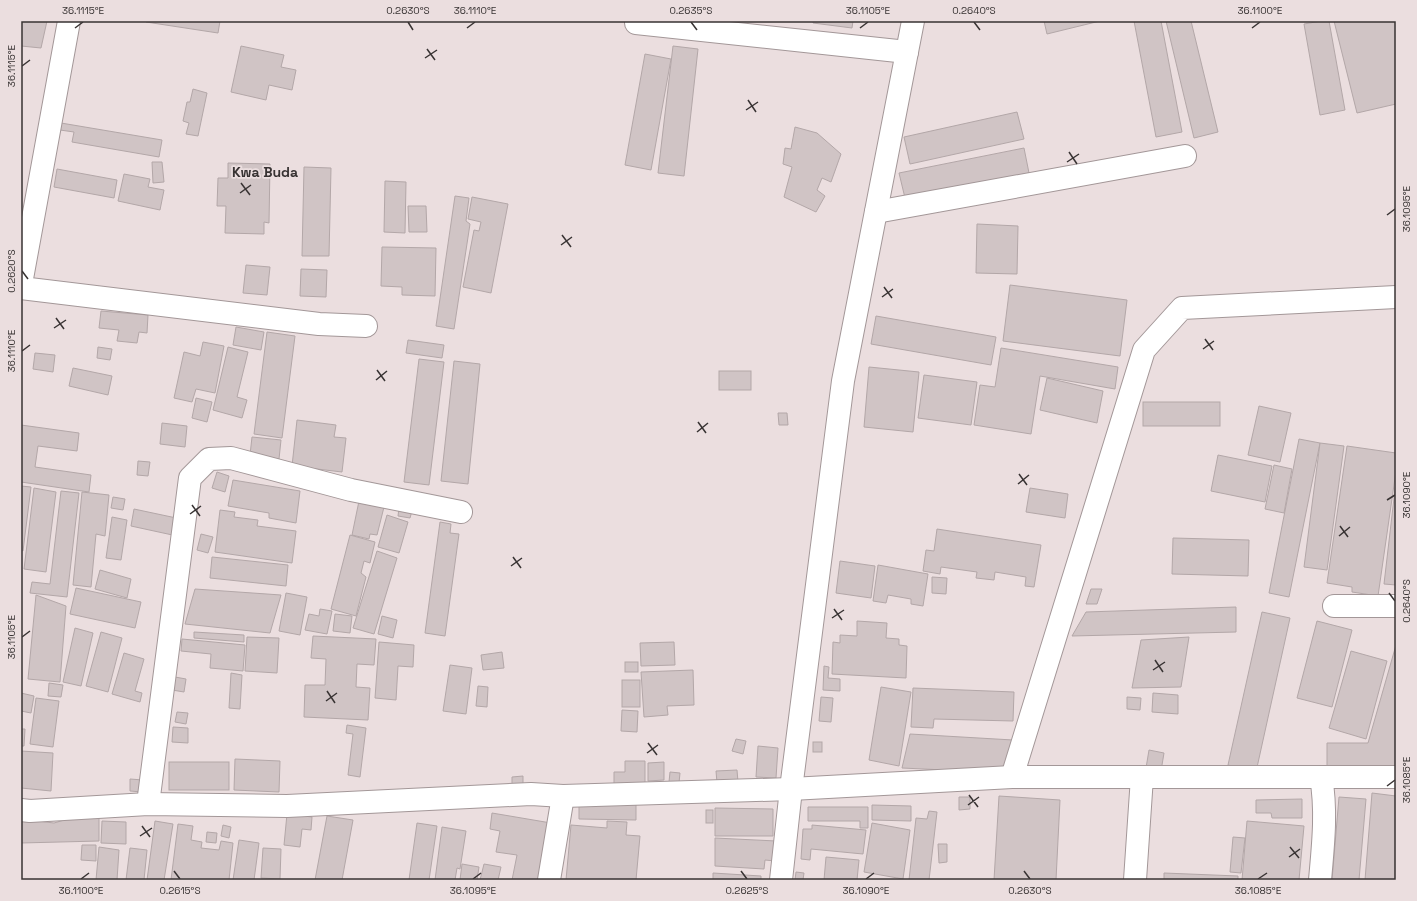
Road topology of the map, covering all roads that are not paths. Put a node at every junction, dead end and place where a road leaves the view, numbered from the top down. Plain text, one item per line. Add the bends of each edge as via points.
1 (69, 21) edge
2 (913, 21) edge
3 (636, 22) dead end
4 (907, 52) junction
5 (1185, 156) dead end
6 (876, 212) junction
7 (21, 284) edge
8 (21, 288) edge
9 (1396, 298) edge
10 (366, 326) dead end
11 (461, 512) dead end
12 (1334, 606) dead end
13 (1396, 606) edge
14 (1396, 776) edge
15 (1012, 777) junction
16 (1142, 777) junction
17 (1321, 777) junction
18 (791, 789) junction
19 (563, 796) junction
20 (148, 804) junction
21 (21, 810) edge
22 (549, 880) edge
23 (781, 880) edge
24 (1135, 880) edge
25 (1320, 880) edge

1 - 7 street
2 - 4 street
3 - 4 street
4 - 6 street
5 - 6 street
6 - 18 street via 843,381
8 - 10 street via 319,324
9 - 15 street via 1182,308 1144,350
11 - 20 street via 351,490 231,458 209,459 190,478
12 - 13 street
14 - 17 street
15 - 16 street
15 - 18 street
16 - 17 street
16 - 24 street
17 - 25 street via 1324,793
18 - 19 street
18 - 23 street
19 - 20 street via 531,794 287,806
19 - 22 street
20 - 21 street

